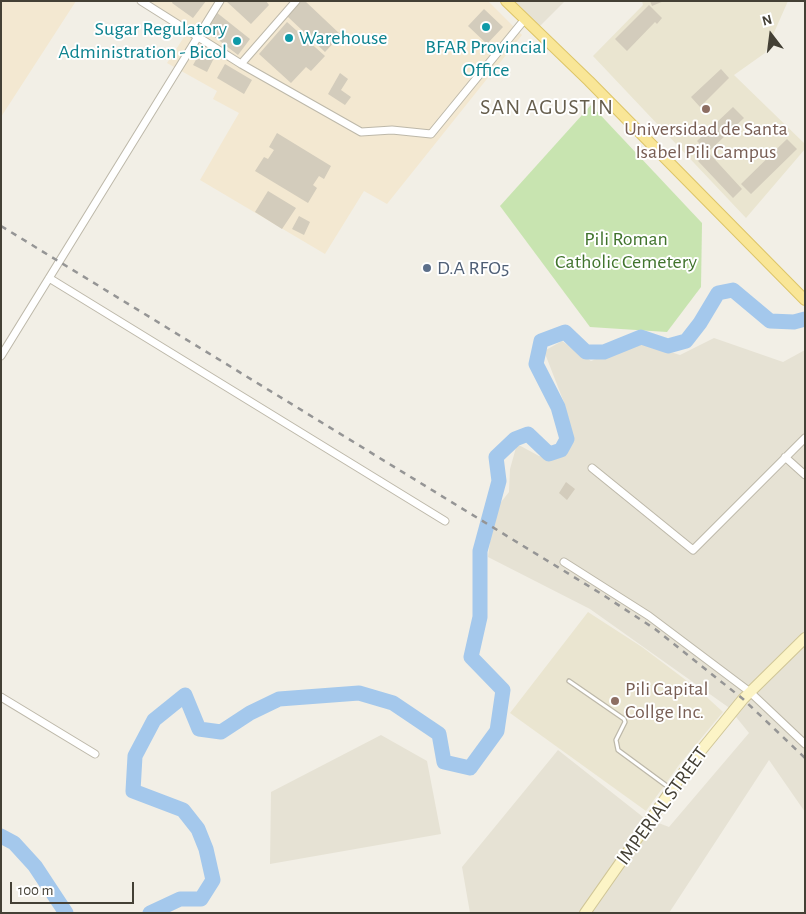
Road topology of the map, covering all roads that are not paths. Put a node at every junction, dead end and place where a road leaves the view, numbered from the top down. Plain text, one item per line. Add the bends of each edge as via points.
1 (142, 1) edge
2 (220, 1) edge
3 (296, 1) edge
4 (506, 1) edge
5 (525, 19) junction
6 (197, 36) junction
7 (242, 64) junction
8 (49, 278) junction
9 (805, 300) edge
10 (1, 356) edge
11 (805, 438) edge
12 (785, 457) junction
13 (592, 468) dead end
14 (805, 475) edge
15 (445, 521) dead end
16 (564, 562) dead end
17 (805, 638) edge
18 (569, 681) dead end
19 (750, 692) junction
20 (1, 697) edge
21 (805, 744) edge
22 (95, 754) dead end
23 (671, 790) junction
24 (585, 913) edge

1 - 6 street
2 - 6 street
3 - 7 street
4 - 5 main road
5 - 7 street via 432,134 392,130 361,132
5 - 9 main road
6 - 7 street
6 - 8 street
8 - 10 street
8 - 15 street
11 - 12 street
12 - 13 street via 693,550
12 - 14 street
16 - 19 street via 649,616
17 - 19 main road, IMPERIAL STREET
18 - 23 lane via 624,719 616,740 618,750
19 - 21 street
19 - 23 main road, IMPERIAL STREET
20 - 22 street
23 - 24 main road, IMPERIAL STREET

